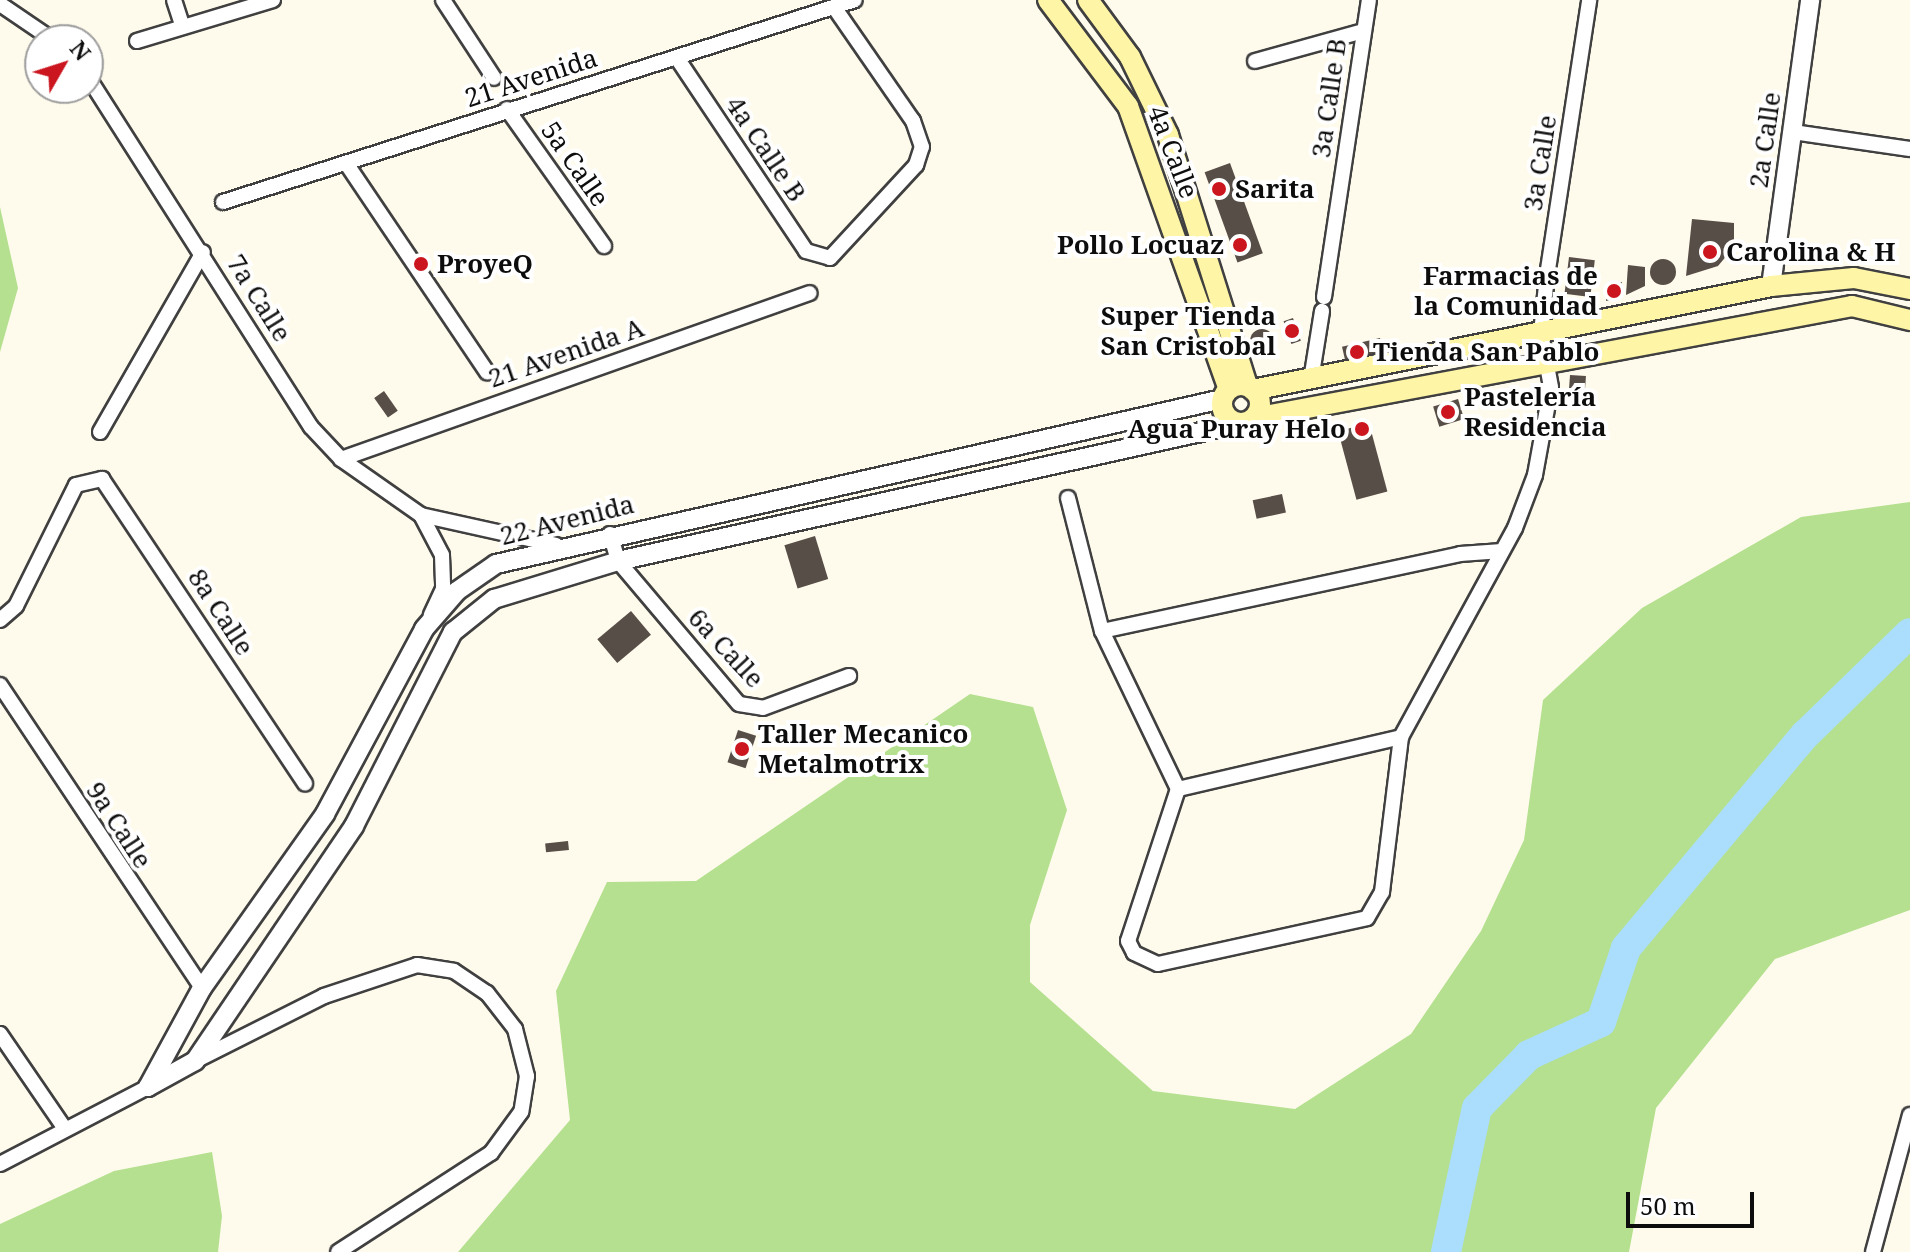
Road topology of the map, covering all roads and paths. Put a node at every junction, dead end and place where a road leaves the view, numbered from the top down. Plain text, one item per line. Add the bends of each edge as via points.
1 (174, 0) edge
2 (273, 0) edge
3 (443, 0) edge
4 (855, 0) edge
5 (1048, 0) edge
6 (1088, 0) edge
7 (1369, 0) edge
8 (1589, 0) edge
9 (1810, 0) edge
10 (0, 4) edge
11 (834, 7) junction
12 (29, 24) edge
13 (183, 27) junction
14 (1363, 31) junction
15 (137, 41) dead end
16 (677, 58) junction
17 (1255, 61) dead end
18 (494, 78) dead end
19 (104, 101) edge
20 (507, 109) junction
21 (1793, 132) junction
22 (1910, 149) edge
23 (348, 166) junction
24 (223, 202) dead end
25 (604, 246) dead end
26 (203, 252) junction
27 (1771, 286) junction
28 (1910, 289) edge
29 (809, 293) dead end
30 (1910, 320) edge
31 (1541, 333) junction
32 (1551, 360) junction
33 (487, 372) dead end
34 (1311, 380) junction
35 (1238, 391) junction
36 (1246, 421) junction
37 (100, 432) dead end
38 (1051, 439) junction
39 (341, 459) junction
40 (1056, 469) junction
41 (1068, 498) dead end
42 (421, 515) junction
43 (610, 534) junction
44 (556, 545) junction
45 (1502, 551) junction
46 (618, 561) junction
47 (0, 620) edge
48 (424, 629) junction
49 (1102, 631) junction
50 (849, 676) dead end
51 (0, 685) edge
52 (1401, 737) junction
53 (305, 783) dead end
54 (1178, 789) junction
55 (325, 814) junction
56 (354, 826) junction
57 (202, 988) junction
58 (0, 1034) edge
59 (195, 1061) junction
60 (148, 1087) junction
61 (1910, 1115) edge
62 (65, 1129) junction
63 (0, 1164) edge
64 (1910, 1169) edge
65 (1894, 1173) junction
66 (338, 1252) edge
67 (1873, 1252) edge

1 - 13 street
2 - 13 street
3 - 18 street
4 - 11 street, 21 Avenida
5 - 35 main road, 4a Calle via 1128,106
6 - 35 main road, 4a Calle via 1130,57 1168,135
7 - 14 street, 3a Calle B
8 - 31 street, 3a Calle
9 - 21 street, 2a Calle
10 - 12 street
11 - 16 street, 21 Avenida
11 - 16 street, 4a Calle B via 918,128 922,147 897,187 837,253 821,260 806,251
13 - 15 street
14 - 17 street
14 - 34 street, 3a Calle B
16 - 20 street, 21 Avenida
19 - 26 street, 7a Calle
20 - 23 street, 21 Avenida
20 - 25 street, 5a Calle
21 - 22 street
21 - 27 street, 2a Calle
23 - 24 street, 21 Avenida
23 - 33 street
26 - 37 street
26 - 39 street, 7a Calle via 311,427
27 - 28 main road via 1854,278
27 - 31 main road
29 - 39 street, 21 Avenida A
30 - 32 main road via 1852,306
31 - 32 street
31 - 34 main road
32 - 36 main road
32 - 45 street via 1532,485
34 - 35 main road
35 - 36 main road via 1260,407
35 - 36 main road via 1222,412
35 - 38 street, 22 Avenida
36 - 40 street, 22 Avenida
38 - 40 street
38 - 43 street, 22 Avenida
39 - 42 street, 7a Calle
40 - 46 street, 22 Avenida
41 - 49 street
42 - 44 street, 7a Calle
42 - 48 street, 7a Calle via 442,555 443,589
43 - 44 street, 22 Avenida
43 - 46 street, 6a Calle
44 - 48 street, 22 Avenida via 496,564 457,591
45 - 49 street via 1460,554
45 - 52 street
46 - 50 street, 6a Calle via 739,704 763,708
46 - 56 street, 22 Avenida via 494,599 453,632
47 - 53 street, 8a Calle via 16,606 76,485 90,476 106,481
48 - 55 street, 22 Avenida
49 - 54 street
51 - 57 street, 9a Calle
52 - 54 street
52 - 54 street via 1391,841 1373,913 1151,964 1128,941
55 - 56 street
55 - 57 street, 22 Avenida
56 - 59 street, 22 Avenida
57 - 60 street, 22 Avenida
58 - 62 street
59 - 60 street
59 - 66 street via 324,996 417,965 454,971 487,993 515,1029 527,1076 521,1112 491,1153
60 - 62 street
61 - 65 street
62 - 63 street
64 - 65 street
65 - 67 street

